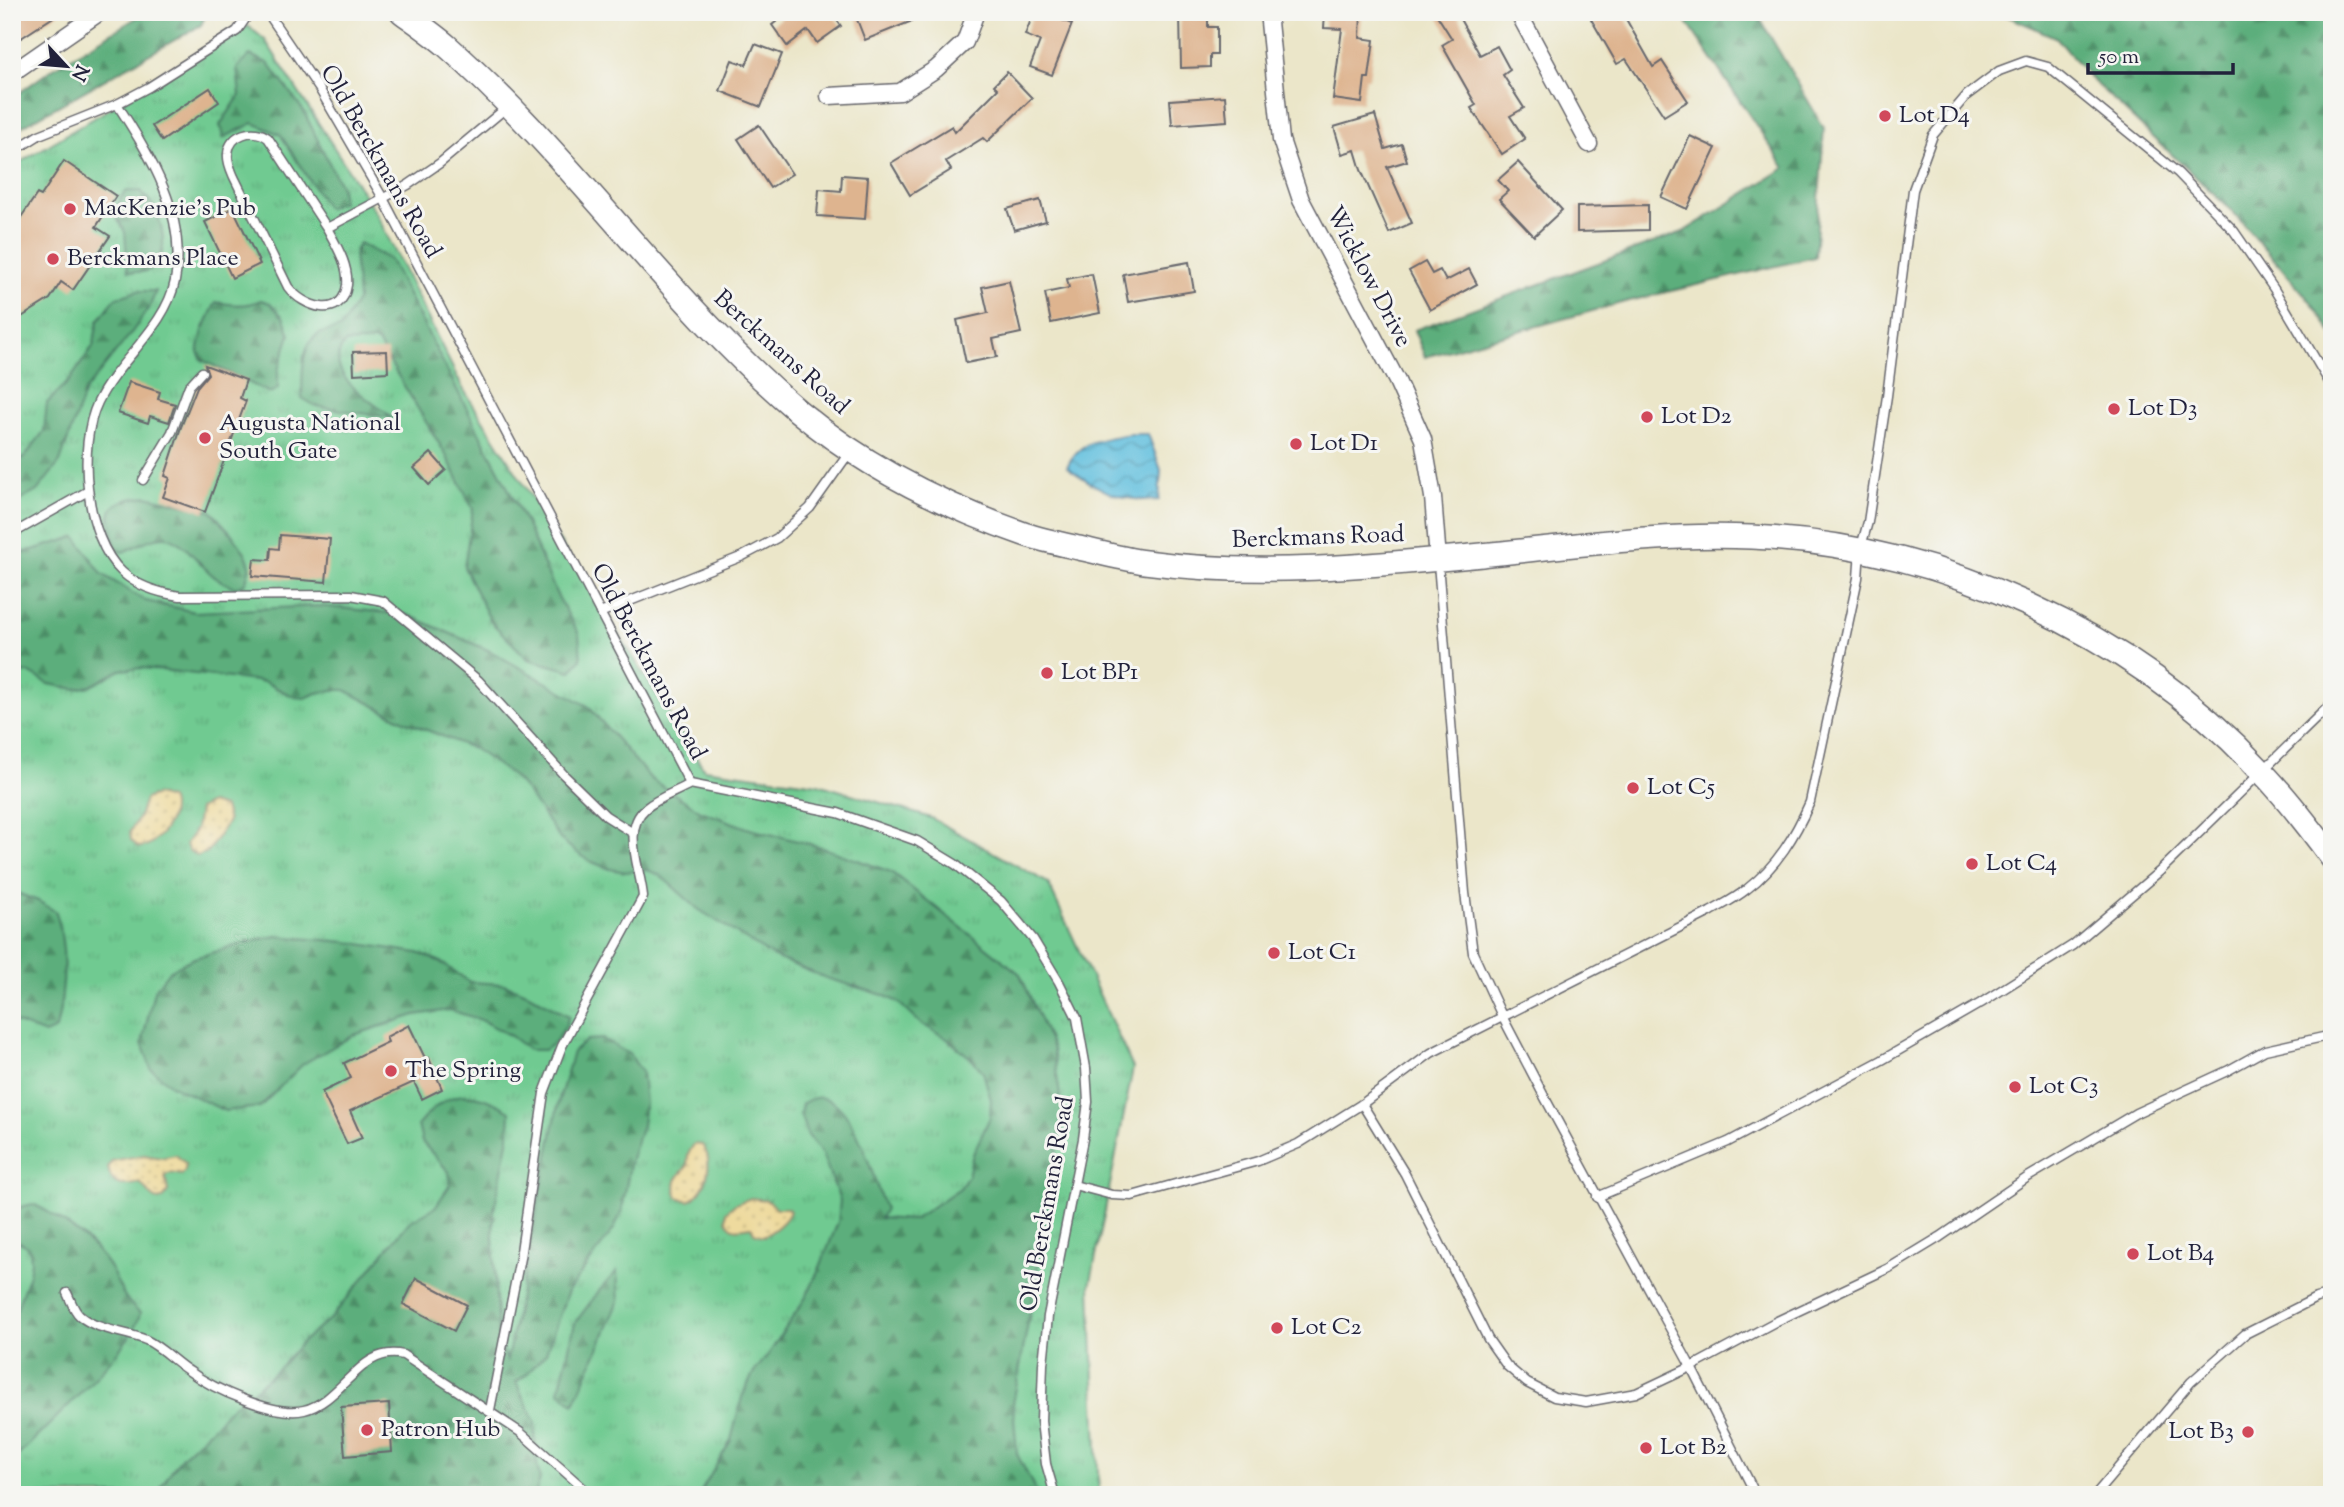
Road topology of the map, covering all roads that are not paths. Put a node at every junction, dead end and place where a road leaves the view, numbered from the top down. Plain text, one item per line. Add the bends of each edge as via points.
1 (100, 12) edge
2 (250, 12) edge
3 (267, 12) edge
4 (402, 12) edge
5 (976, 12) edge
6 (1268, 12) edge
7 (1518, 12) edge
8 (12, 73) edge
9 (829, 96) dead end
10 (117, 104) junction
11 (508, 106) junction
12 (1590, 144) dead end
13 (12, 152) edge
14 (384, 200) junction
15 (327, 228) junction
16 (202, 372) dead end
17 (2332, 387) edge
18 (851, 450) junction
19 (143, 480) dead end
20 (88, 491) junction
21 (12, 534) edge
22 (1860, 550) junction
23 (1438, 560) junction
24 (600, 613) junction
25 (2332, 703) edge
26 (2261, 771) junction
27 (690, 784) junction
28 (633, 833) junction
29 (2332, 858) edge
30 (1502, 1016) junction
31 (2332, 1035) edge
32 (1362, 1104) junction
33 (1074, 1185) junction
34 (1597, 1197) junction
35 (67, 1293) dead end
36 (2332, 1294) edge
37 (1691, 1367) junction
38 (490, 1410) junction
39 (591, 1495) edge
40 (1055, 1495) edge
41 (1756, 1495) edge
42 (2095, 1495) edge

1 - 8 street
2 - 10 lane via 237,32
3 - 14 lane, Old Berckmans Road via 320,90
4 - 11 main road, Berckmans Road via 445,44
5 - 9 street via 965,42 936,69 900,92
6 - 23 street, Wicklow Drive via 1281,139 1301,200 1423,439
7 - 12 street
10 - 13 lane via 40,135
10 - 20 lane via 157,173 172,210 178,248 175,282 165,309 96,407
11 - 14 lane via 440,163
11 - 18 main road, Berckmans Road via 712,330 799,412
14 - 15 lane
14 - 24 lane, Old Berckmans Road
15 - 15 lane via 345,265 347,287 338,303 310,306 288,287 234,177 227,158 233,141 248,132 268,138
16 - 19 lane via 190,386 172,432
17 - 22 lane via 2234,231 2178,173 2086,97 2048,67 2026,61 1999,71 1967,94 1933,135 1913,190 1887,396
18 - 23 main road, Berckmans Road via 970,513 1031,537 1141,562 1283,570
18 - 24 lane via 810,508 777,538
20 - 21 lane
20 - 28 lane via 105,551 122,573 147,588 180,596 351,595 383,601 478,680 564,775 606,816
22 - 23 main road, Berckmans Road via 1790,539 1710,536
22 - 26 main road, Berckmans Road via 1987,587 2081,631 2171,690
22 - 30 lane via 1810,802 1781,856 1747,889 1710,912
23 - 30 lane via 1473,953
24 - 27 lane, Old Berckmans Road
25 - 26 lane
26 - 29 main road, Berckmans Road
26 - 34 lane via 2160,871 2073,945 1893,1054 1728,1142
27 - 28 lane via 646,808 634,821
27 - 33 lane, Old Berckmans Road via 838,813 917,841 1001,901 1032,939 1077,1018 1088,1102
28 - 38 lane via 643,897 562,1046 544,1093 520,1258
30 - 32 lane via 1431,1053
30 - 34 lane
31 - 37 lane via 2264,1050 2137,1113 1889,1268
32 - 33 lane via 1298,1144 1212,1175 1132,1196
32 - 37 lane via 1405,1174 1488,1339 1516,1376 1553,1397 1586,1402 1636,1393
33 - 40 lane, Old Berckmans Road via 1043,1364 1041,1421 1045,1464
34 - 37 lane
35 - 38 lane via 79,1315 95,1325 147,1340 192,1374 254,1403 308,1409 337,1392 369,1360 393,1353
36 - 42 lane via 2245,1334 2191,1382
37 - 41 lane
38 - 39 lane

